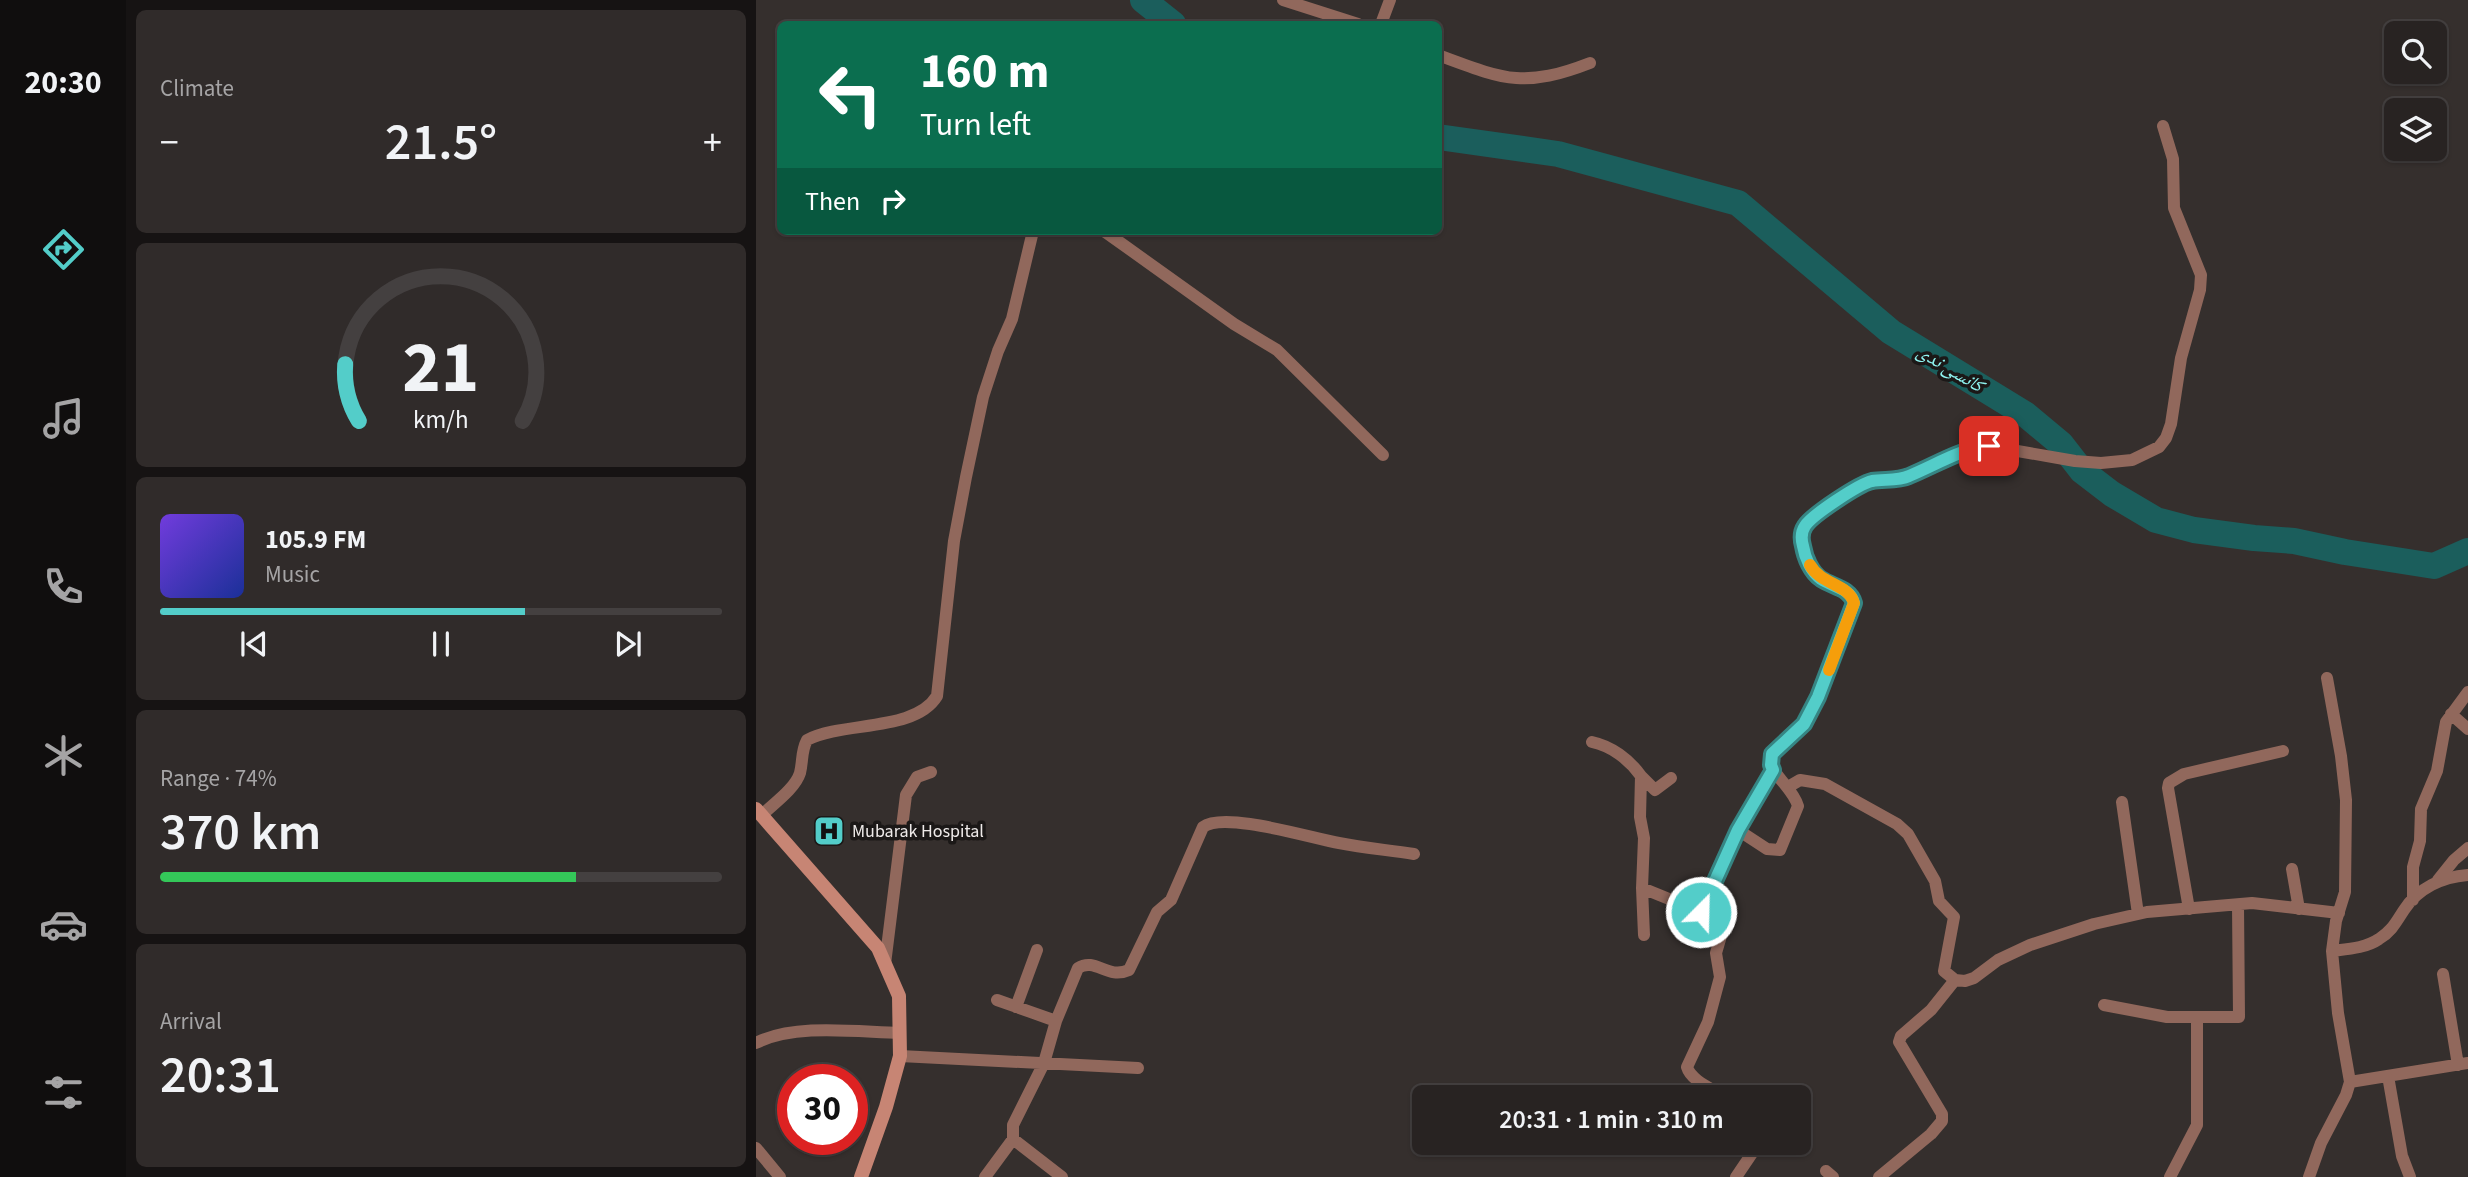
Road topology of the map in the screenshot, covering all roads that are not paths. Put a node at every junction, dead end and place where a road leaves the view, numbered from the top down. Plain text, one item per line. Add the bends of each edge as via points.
1 (1283, 0) edge
2 (1390, 0) edge
3 (1349, 21) edge
4 (1382, 21) edge
5 (1442, 56) edge
6 (1590, 62) dead end
7 (2163, 126) dead end
8 (1032, 235) edge
9 (1110, 235) edge
10 (1382, 455) dead end
11 (2327, 678) dead end
12 (2468, 692) edge
13 (2451, 714) junction
14 (2468, 729) edge
15 (1592, 742) dead end
16 (2283, 751) dead end
17 (1773, 770) junction
18 (931, 772) dead end
19 (1640, 776) junction
20 (1671, 778) dead end
21 (1788, 788) junction
22 (2122, 802) dead end
23 (759, 812) edge
24 (1738, 830) junction
25 (2468, 848) edge
26 (1414, 854) dead end
27 (2292, 869) dead end
28 (2468, 875) edge
29 (2435, 883) junction
30 (1642, 888) junction
31 (2413, 900) junction
32 (2238, 905) junction
33 (2189, 909) junction
34 (2299, 909) junction
35 (1701, 912) junction
36 (2339, 913) junction
37 (2138, 914) junction
38 (1644, 935) dead end
39 (1037, 950) dead end
40 (2332, 951) junction
41 (885, 964) junction
42 (2443, 974) dead end
43 (1955, 980) junction
44 (997, 1000) dead end
45 (2104, 1005) dead end
46 (1016, 1007) junction
47 (2197, 1017) junction
48 (1056, 1021) junction
49 (900, 1033) junction
50 (756, 1044) edge
51 (900, 1056) junction
52 (1044, 1063) junction
53 (2463, 1064) edge
54 (1138, 1068) dead end
55 (2388, 1076) junction
56 (2350, 1082) junction
57 (1705, 1085) edge
58 (1013, 1139) junction
59 (756, 1147) edge
60 (1751, 1155) edge
61 (780, 1177) edge
62 (861, 1177) edge
63 (985, 1177) edge
64 (1062, 1177) edge
65 (1736, 1177) edge
66 (1879, 1177) edge
67 (2170, 1177) edge
68 (2309, 1177) edge
69 (2410, 1177) edge

1 - 3 street
2 - 4 street
5 - 6 street via 1489,74 1519,79 1542,78
7 - 17 street via 2173,159 2174,208 2201,275 2166,438 2159,447 2132,460 2101,463 1975,447 1906,477 1863,484 1816,514 1802,533 1806,556 1820,578 1849,593 1854,603 1818,697 1804,724 1772,754
8 - 23 street via 1012,319 983,397 966,477 937,696 926,710 906,718 807,740 797,780
9 - 10 street via 1278,350
11 - 36 street via 2346,800 2345,892
12 - 13 street
13 - 14 street
13 - 31 street via 2444,727 2437,771 2421,809
15 - 19 street via 1623,757
16 - 33 street via 2184,774 2169,783
17 - 21 street
17 - 24 street
18 - 41 street via 917,777 906,795
19 - 20 street via 1655,790
19 - 30 street
21 - 24 street via 1797,811 1780,850 1767,849
21 - 43 street via 1800,780 1825,784 1908,834 1935,881 1939,901 1954,916 1944,971
22 - 37 street
23 - 41 main road via 878,948
24 - 35 street
25 - 29 street
26 - 48 street via 1220,821 1206,824 1171,900 1157,912 1133,966 1117,975 1082,965
27 - 34 street
28 - 29 street
29 - 31 street
30 - 35 street
30 - 38 street
31 - 40 street via 2395,926 2379,939
32 - 33 street
32 - 34 street
32 - 47 street via 2239,1017
33 - 37 street
34 - 36 street
35 - 57 street via 1724,929 1716,953 1720,977 1708,1022 1687,1067 1692,1077
36 - 40 street
37 - 43 street via 2030,945 1998,960 1975,978
39 - 46 street
40 - 56 street
41 - 49 main road via 899,996
42 - 53 street
43 - 66 street via 1899,1042 1942,1121
44 - 46 street
45 - 47 street via 2167,1017
46 - 48 street
47 - 67 street via 2197,1125
48 - 52 street
49 - 50 street via 780,1034
49 - 51 main road
51 - 52 street
51 - 62 main road
52 - 54 street
52 - 58 street via 1013,1125
53 - 55 street
55 - 56 street
55 - 69 street
56 - 68 street
58 - 63 street
58 - 64 street
59 - 61 street
60 - 65 street

